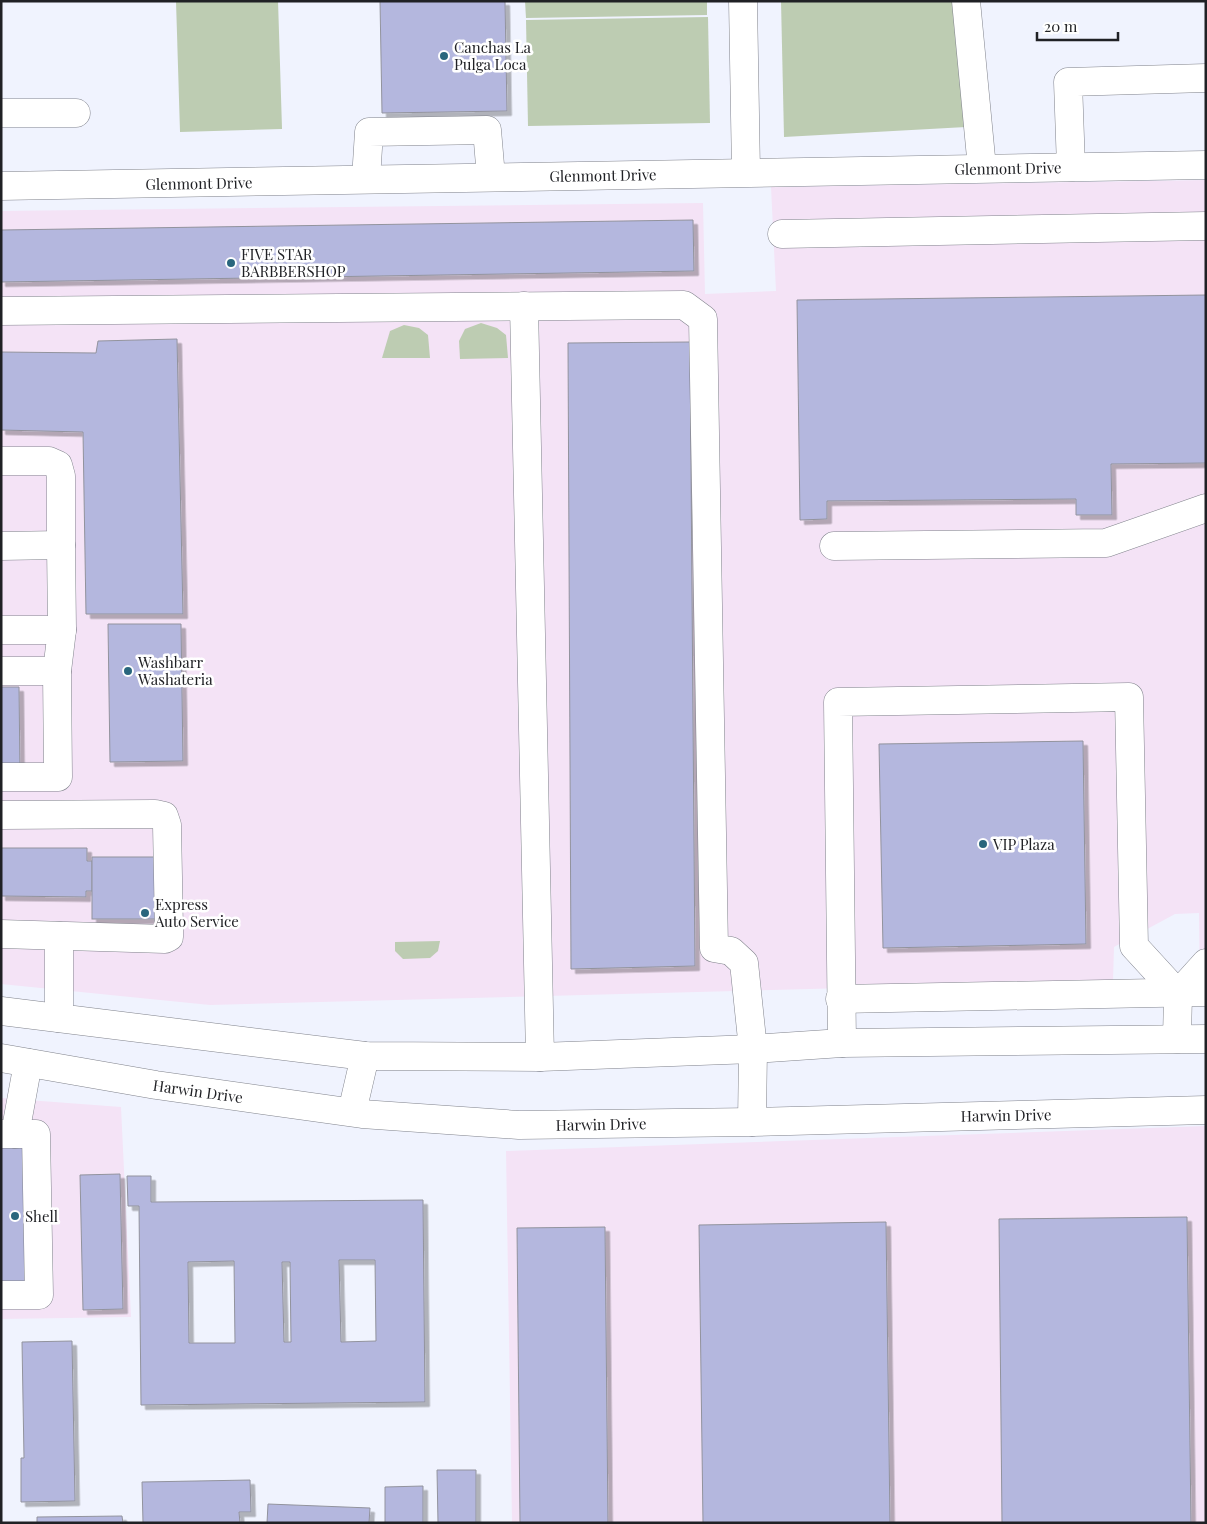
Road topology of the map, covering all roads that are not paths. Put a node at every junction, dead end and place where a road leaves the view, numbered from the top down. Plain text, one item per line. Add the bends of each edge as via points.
1 (743, 1) edge
2 (966, 1) edge
3 (1206, 78) edge
4 (76, 113) dead end
5 (1, 114) edge
6 (1206, 165) edge
7 (1071, 167) junction
8 (982, 168) junction
9 (746, 172) junction
10 (490, 177) junction
11 (366, 179) junction
12 (1, 186) edge
13 (1206, 226) edge
14 (782, 234) dead end
15 (524, 306) junction
16 (1, 311) edge
17 (1, 461) edge
18 (1206, 508) edge
19 (61, 545) junction
20 (1, 546) edge
21 (834, 546) dead end
22 (1, 630) edge
23 (62, 630) junction
24 (1, 671) edge
25 (57, 671) junction
26 (1, 777) edge
27 (1, 815) edge
28 (1, 934) edge
29 (59, 936) junction
30 (1206, 963) edge
31 (1206, 992) edge
32 (1178, 994) junction
33 (840, 999) junction
34 (1, 1011) edge
35 (59, 1018) junction
36 (1177, 1039) junction
37 (1206, 1039) edge
38 (842, 1044) junction
39 (753, 1049) junction
40 (364, 1056) junction
41 (540, 1057) junction
42 (1, 1058) edge
43 (28, 1063) junction
44 (1206, 1110) edge
45 (352, 1112) junction
46 (752, 1122) junction
47 (8, 1134) edge
48 (1, 1295) edge

1 - 9 main road
2 - 8 main road
3 - 7 main road via 1068,82
4 - 5 main road
6 - 7 main road, Glenmont Drive
7 - 8 main road, Glenmont Drive
8 - 9 main road, Glenmont Drive
9 - 10 main road, Glenmont Drive
10 - 11 main road, Glenmont Drive
10 - 11 main road via 487,130 369,132
11 - 12 main road, Glenmont Drive
13 - 14 main road
15 - 16 main road
15 - 39 main road via 684,306 703,319 714,948 731,951 744,963
15 - 41 main road
17 - 19 main road via 43,461 58,465 61,476
18 - 21 main road via 1106,543
19 - 20 main road
19 - 23 main road
22 - 23 main road
23 - 25 main road
24 - 25 main road
25 - 26 main road via 58,777
27 - 29 main road via 164,816 167,825 169,937
28 - 29 main road
29 - 35 main road
30 - 32 main road
31 - 32 main road
32 - 33 main road
32 - 33 main road via 1134,946 1129,697 838,702
32 - 36 main road
33 - 38 main road
34 - 35 main road
35 - 40 main road
36 - 37 main road
36 - 38 main road
38 - 39 main road
39 - 41 main road
39 - 46 main road
40 - 41 main road
40 - 45 main road
42 - 43 main road, Harwin Drive
43 - 45 main road, Harwin Drive via 156,1085
43 - 47 main road
44 - 46 main road, Harwin Drive
45 - 46 main road, Harwin Drive via 518,1125
47 - 48 main road via 36,1134 39,1295

